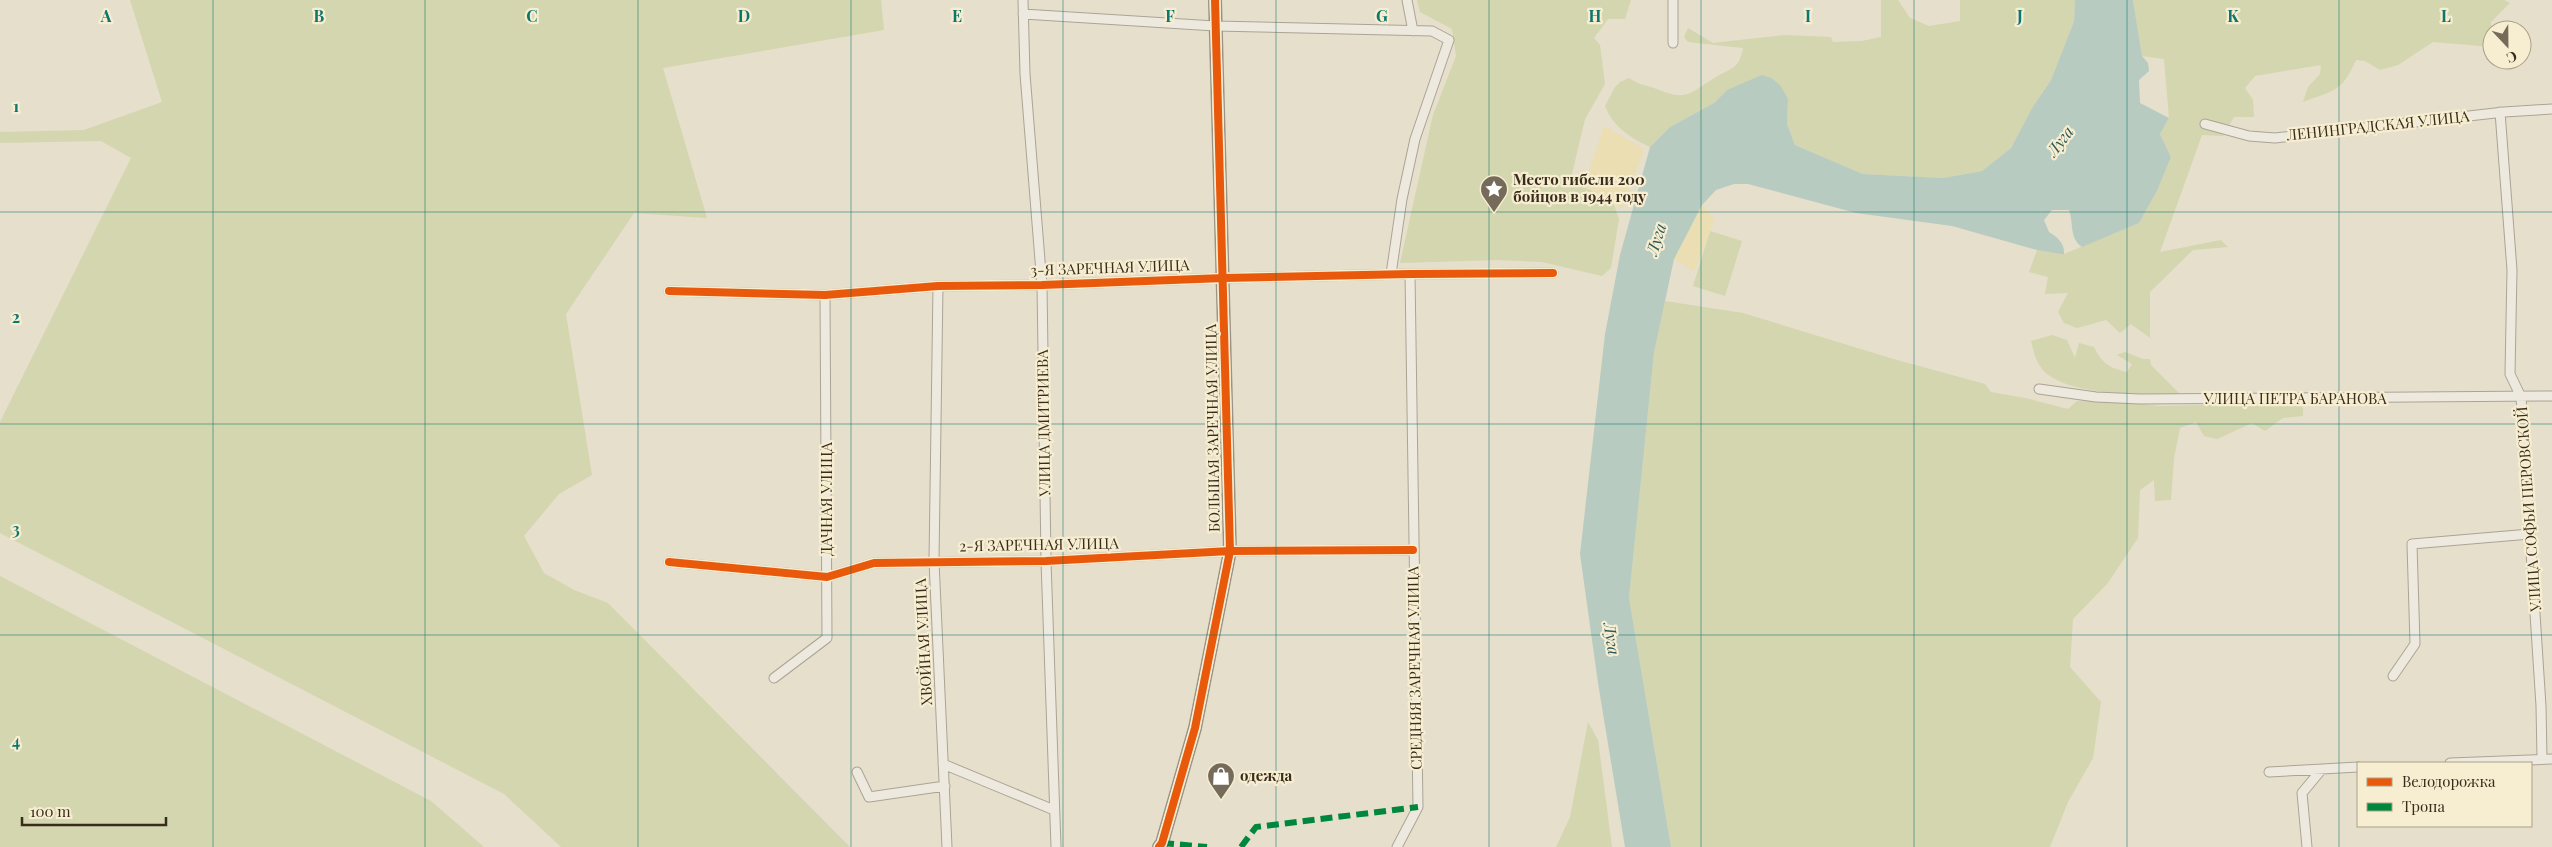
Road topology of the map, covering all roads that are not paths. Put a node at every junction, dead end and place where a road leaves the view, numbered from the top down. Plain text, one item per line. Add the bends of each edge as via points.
1 (1023, 0) edge
2 (1215, 0) edge
3 (1407, 0) edge
4 (1673, 0) edge
5 (1023, 14) junction
6 (1215, 26) junction
7 (1413, 31) junction
8 (1673, 43) dead end
9 (2552, 109) edge
10 (2500, 112) junction
11 (2205, 124) dead end
12 (1553, 273) dead end
13 (1391, 274) junction
14 (1410, 274) junction
15 (1224, 278) junction
16 (1042, 285) junction
17 (938, 286) junction
18 (669, 291) dead end
19 (825, 295) junction
20 (2039, 389) dead end
21 (2552, 396) edge
22 (2522, 397) junction
23 (2530, 534) junction
24 (1230, 550) junction
25 (1413, 550) junction
26 (934, 561) junction
27 (1046, 561) junction
28 (669, 562) dead end
29 (827, 577) junction
30 (2393, 676) dead end
31 (774, 678) dead end
32 (2552, 758) edge
33 (2542, 759) junction
34 (2473, 762) edge
35 (943, 764) junction
36 (2357, 767) edge
37 (2322, 769) junction
38 (856, 772) dead end
39 (2269, 772) dead end
40 (944, 786) junction
41 (1054, 810) junction
42 (948, 847) edge
43 (1056, 847) edge
44 (1158, 847) edge
45 (1397, 847) edge
46 (2306, 847) edge

1 - 5 street, УЛИЦА ДМИТРИЕВА
2 - 6 street, БОЛЬШАЯ ЗАРЕЧНАЯ УЛИЦА
3 - 7 street
4 - 8 street
5 - 6 street
5 - 16 street, УЛИЦА ДМИТРИЕВА
6 - 7 street
6 - 15 street, БОЛЬШАЯ ЗАРЕЧНАЯ УЛИЦА
7 - 13 street via 1432,31 1448,40 1415,139
9 - 10 street, ЛЕНИНГРАДСКАЯ УЛИЦА
10 - 11 street, ЛЕНИНГРАДСКАЯ УЛИЦА via 2275,138 2249,136
10 - 22 street, УЛИЦА СОФЬИ ПЕРОВСКОЙ via 2512,270 2510,374
12 - 14 street, 3-Я ЗАРЕЧНАЯ УЛИЦА
13 - 14 street, 3-Я ЗАРЕЧНАЯ УЛИЦА
13 - 15 street, 3-Я ЗАРЕЧНАЯ УЛИЦА
14 - 25 street, СРЕДНЯЯ ЗАРЕЧНАЯ УЛИЦА
15 - 16 street, 3-Я ЗАРЕЧНАЯ УЛИЦА
15 - 24 street, БОЛЬШАЯ ЗАРЕЧНАЯ УЛИЦА
16 - 17 street, 3-Я ЗАРЕЧНАЯ УЛИЦА
16 - 27 street, УЛИЦА ДМИТРИЕВА
17 - 19 street, 3-Я ЗАРЕЧНАЯ УЛИЦА
17 - 26 street, ХВОЙНАЯ УЛИЦА
18 - 19 street, 3-Я ЗАРЕЧНАЯ УЛИЦА
19 - 29 street, ДАЧНАЯ УЛИЦА
20 - 22 street, УЛИЦА ПЕТРА БАРАНОВА via 2140,399
21 - 22 street, УЛИЦА ПЕТРА БАРАНОВА
22 - 23 street, УЛИЦА СОФЬИ ПЕРОВСКОЙ
23 - 30 street via 2412,544 2415,644
23 - 33 street, УЛИЦА СОФЬИ ПЕРОВСКОЙ
24 - 25 street, 2-Я ЗАРЕЧНАЯ УЛИЦА
24 - 27 street, 2-Я ЗАРЕЧНАЯ УЛИЦА
24 - 44 street, БОЛЬШАЯ ЗАРЕЧНАЯ УЛИЦА via 1195,728 1162,843
25 - 45 street, СРЕДНЯЯ ЗАРЕЧНАЯ УЛИЦА via 1418,807
26 - 27 street, 2-Я ЗАРЕЧНАЯ УЛИЦА
26 - 29 street, 2-Я ЗАРЕЧНАЯ УЛИЦА via 874,563
26 - 35 street, ХВОЙНАЯ УЛИЦА
27 - 41 street, УЛИЦА ДМИТРИЕВА
28 - 29 street, 2-Я ЗАРЕЧНАЯ УЛИЦА
29 - 31 street, ДАЧНАЯ УЛИЦА via 827,638
32 - 33 street
33 - 34 street
35 - 40 street, ХВОЙНАЯ УЛИЦА
35 - 41 street
36 - 37 street
37 - 39 street
37 - 46 street via 2302,793
38 - 40 street via 868,797
40 - 42 street, ХВОЙНАЯ УЛИЦА
41 - 43 street, УЛИЦА ДМИТРИЕВА

